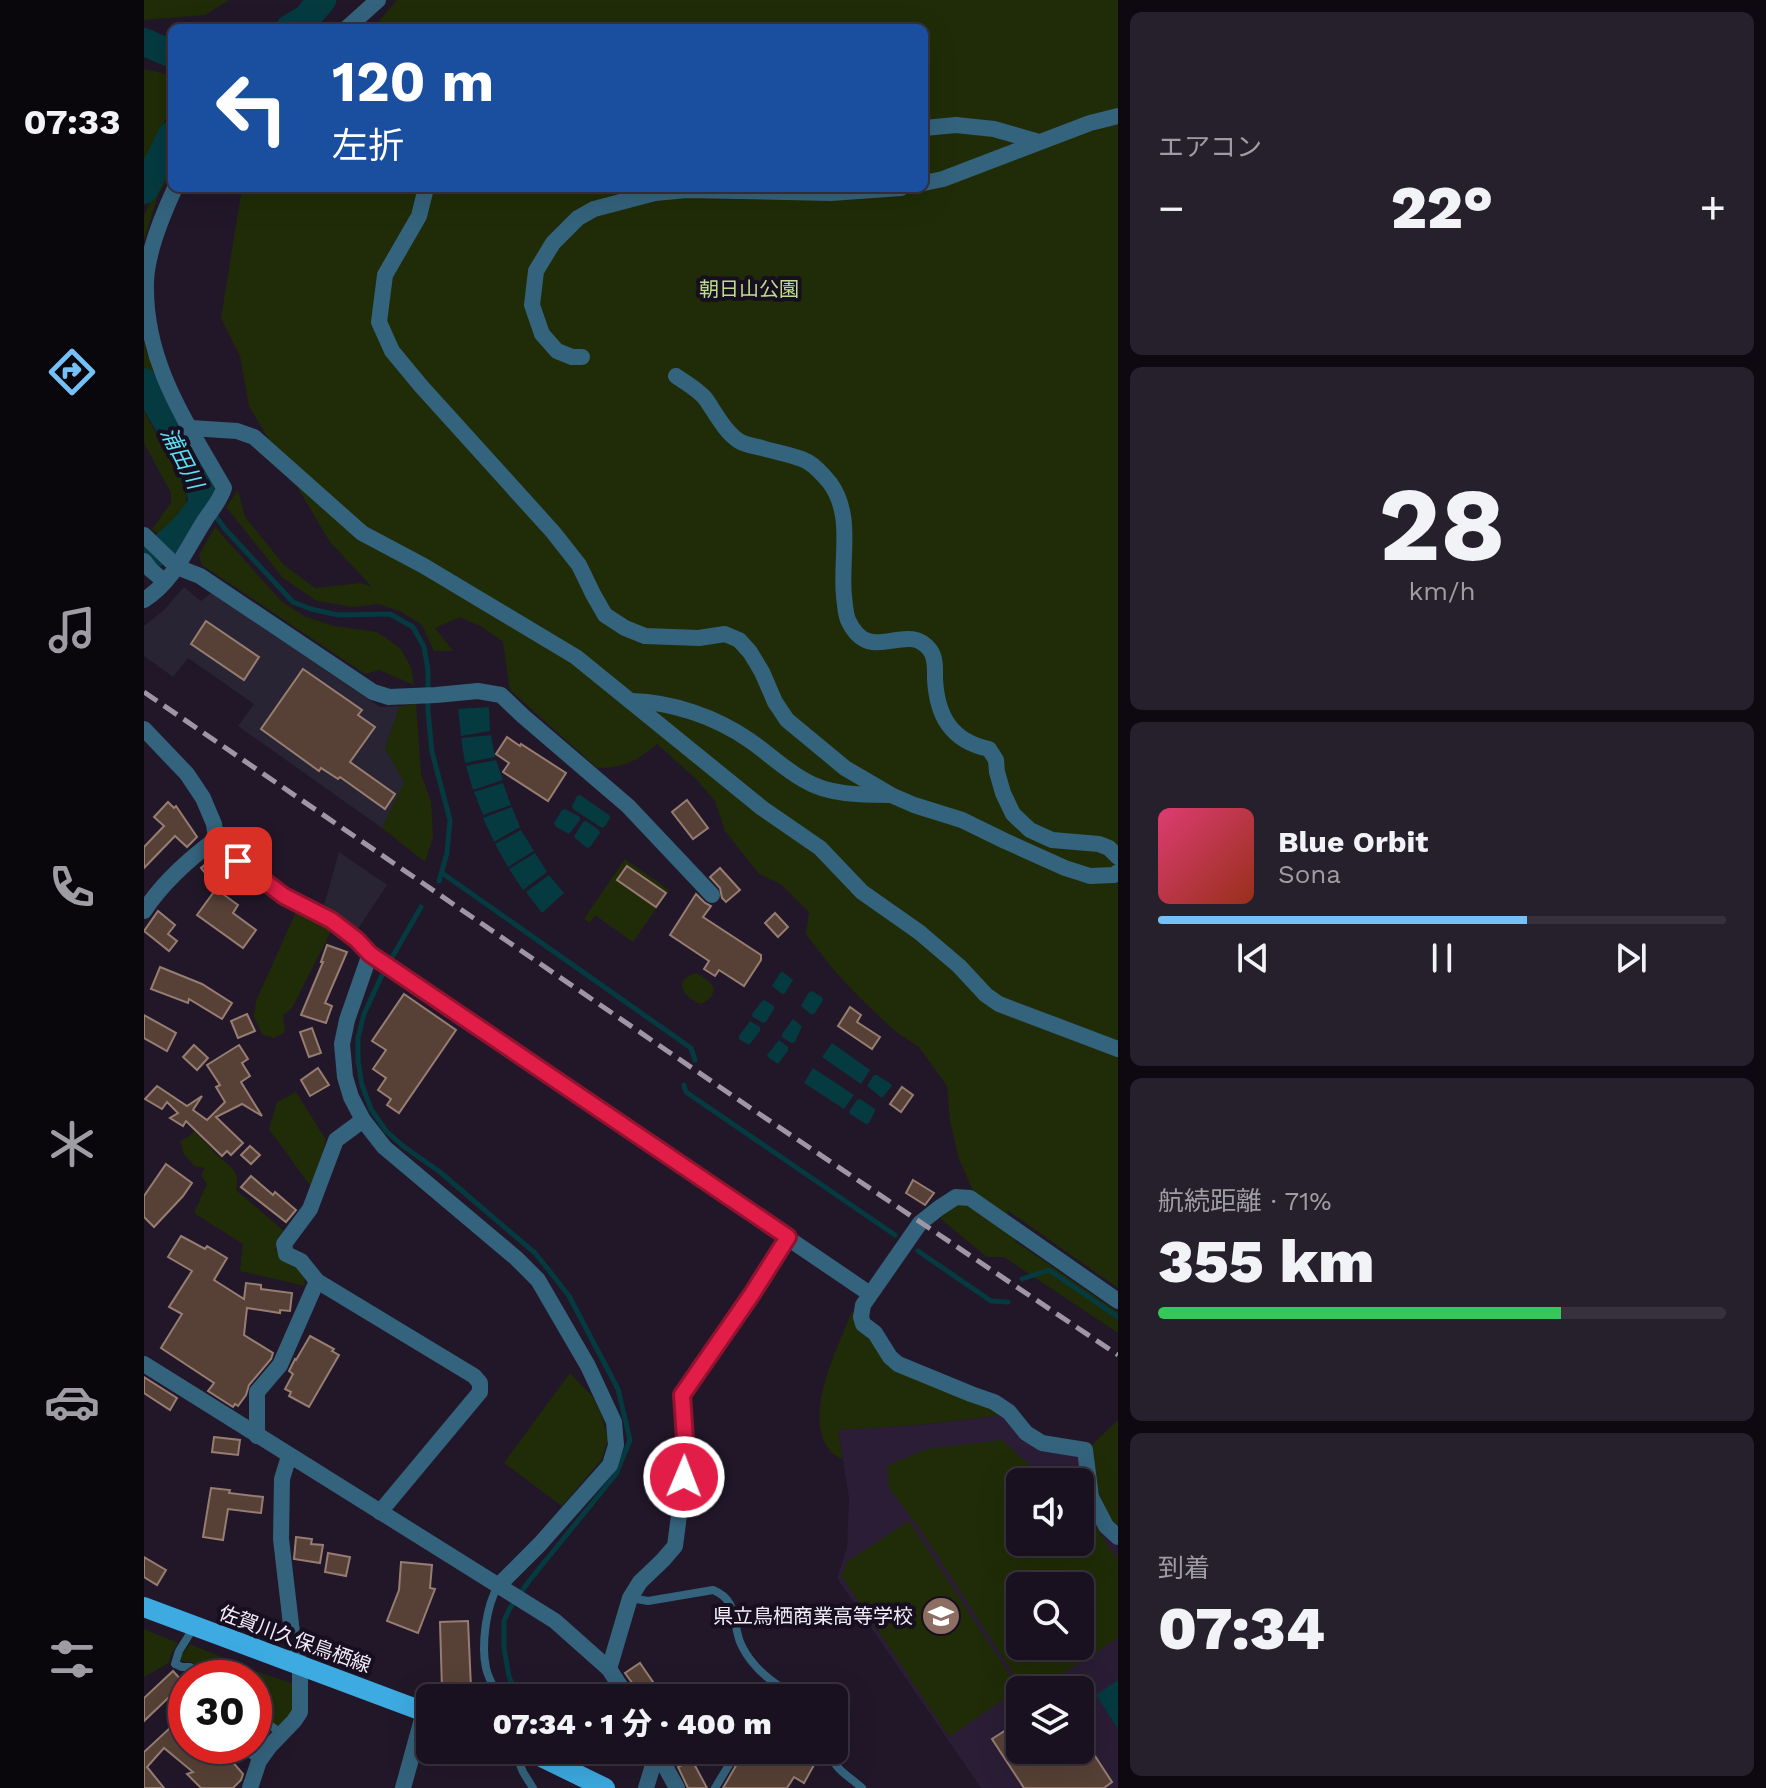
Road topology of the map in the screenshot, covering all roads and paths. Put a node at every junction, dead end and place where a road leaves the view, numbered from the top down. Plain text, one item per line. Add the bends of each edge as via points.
1 (378, 0) edge
2 (351, 24) edge
3 (1118, 116) edge
4 (928, 128) edge
5 (1039, 142) junction
6 (928, 182) edge
7 (173, 192) edge
8 (425, 192) edge
9 (666, 192) edge
10 (783, 192) edge
11 (845, 192) edge
12 (582, 357) dead end
13 (676, 376) dead end
14 (191, 428) junction
15 (148, 538) edge
16 (172, 561) junction
17 (153, 571) edge
18 (144, 600) edge
19 (632, 701) junction
20 (144, 729) edge
21 (891, 795) junction
22 (216, 839) junction
23 (1118, 857) edge
24 (1118, 872) edge
25 (712, 895) dead end
26 (144, 911) edge
27 (374, 956) junction
28 (1118, 1049) edge
29 (363, 1120) junction
30 (788, 1237) junction
31 (317, 1281) junction
32 (870, 1294) junction
33 (1118, 1301) edge
34 (144, 1364) edge
35 (257, 1436) junction
36 (289, 1456) junction
37 (380, 1512) junction
38 (1118, 1537) edge
39 (502, 1588) junction
40 (630, 1598) junction
41 (144, 1607) edge
42 (194, 1627) junction
43 (176, 1660) edge
44 (300, 1667) junction
45 (609, 1669) junction
46 (493, 1684) edge
47 (619, 1684) edge
48 (776, 1684) edge
49 (416, 1709) edge
50 (272, 1727) edge
51 (281, 1733) junction
52 (272, 1744) edge
53 (416, 1747) edge
54 (258, 1764) edge
55 (520, 1764) edge
56 (556, 1764) edge
57 (654, 1764) edge
58 (665, 1764) edge
59 (730, 1764) edge
60 (835, 1764) edge
61 (250, 1788) edge
62 (403, 1788) edge
63 (533, 1788) edge
64 (605, 1788) edge
65 (646, 1788) edge
66 (677, 1788) edge
67 (715, 1788) edge
68 (862, 1788) edge

1 - 2 street
3 - 5 street
4 - 5 street via 994,129
5 - 6 street
7 - 14 street via 146,280 149,331 169,390
8 - 21 street via 419,216 385,275 379,322 392,351 553,532 579,565 605,615 645,636 725,634 739,640 787,720 845,768
9 - 12 street via 594,209 578,218 553,243 536,271 532,305 542,334 557,351
10 - 11 street
13 - 23 street via 703,397 740,442 809,462 830,484 841,504 846,616 856,635 884,643 910,637 933,653 940,712 973,746 989,749 1013,814 1052,840 1099,844
14 - 16 street via 224,488
14 - 19 street via 254,437 362,533 576,657
15 - 16 street
16 - 17 street via 174,573
16 - 25 street via 373,692 389,697 478,691 501,695 628,806
17 - 18 street via 154,594
19 - 21 street via 720,722 821,788
19 - 28 street via 762,808 820,848 862,892 919,932 986,995
20 - 22 street via 203,798
21 - 24 street via 1090,876
22 - 26 street via 174,873
22 - 27 street via 262,881 331,920
27 - 29 street via 342,1044 345,1077
27 - 30 street
29 - 31 street via 336,1140 310,1209 284,1244 286,1254 301,1261
29 - 39 street via 384,1147 538,1280 614,1422 616,1445 610,1465
30 - 32 street
30 - 40 street via 682,1395 684,1477 675,1546
31 - 35 street via 280,1365 257,1392
31 - 37 street via 480,1383 480,1392
32 - 33 street via 920,1223 956,1197 970,1198
32 - 38 street via 863,1305 863,1324 898,1364 994,1402 1042,1443 1085,1450 1091,1497
34 - 35 street
35 - 36 street
36 - 37 street
36 - 44 street via 282,1479 281,1539
37 - 39 street
39 - 45 street via 555,1621
39 - 46 lane via 492,1597 488,1614 486,1669
40 - 45 street
40 - 48 lane via 648,1601 713,1590 723,1594 754,1665
41 - 42 main road, 佐賀川久保鳥栖線
42 - 43 lane
42 - 44 main road, 佐賀川久保鳥栖線
44 - 49 main road, 佐賀川久保鳥栖線
44 - 51 street via 300,1712
45 - 47 street
50 - 51 lane
51 - 52 street
53 - 62 street
54 - 61 street
55 - 63 lane
56 - 64 main road
57 - 65 street
58 - 66 street
59 - 67 lane
60 - 68 lane

